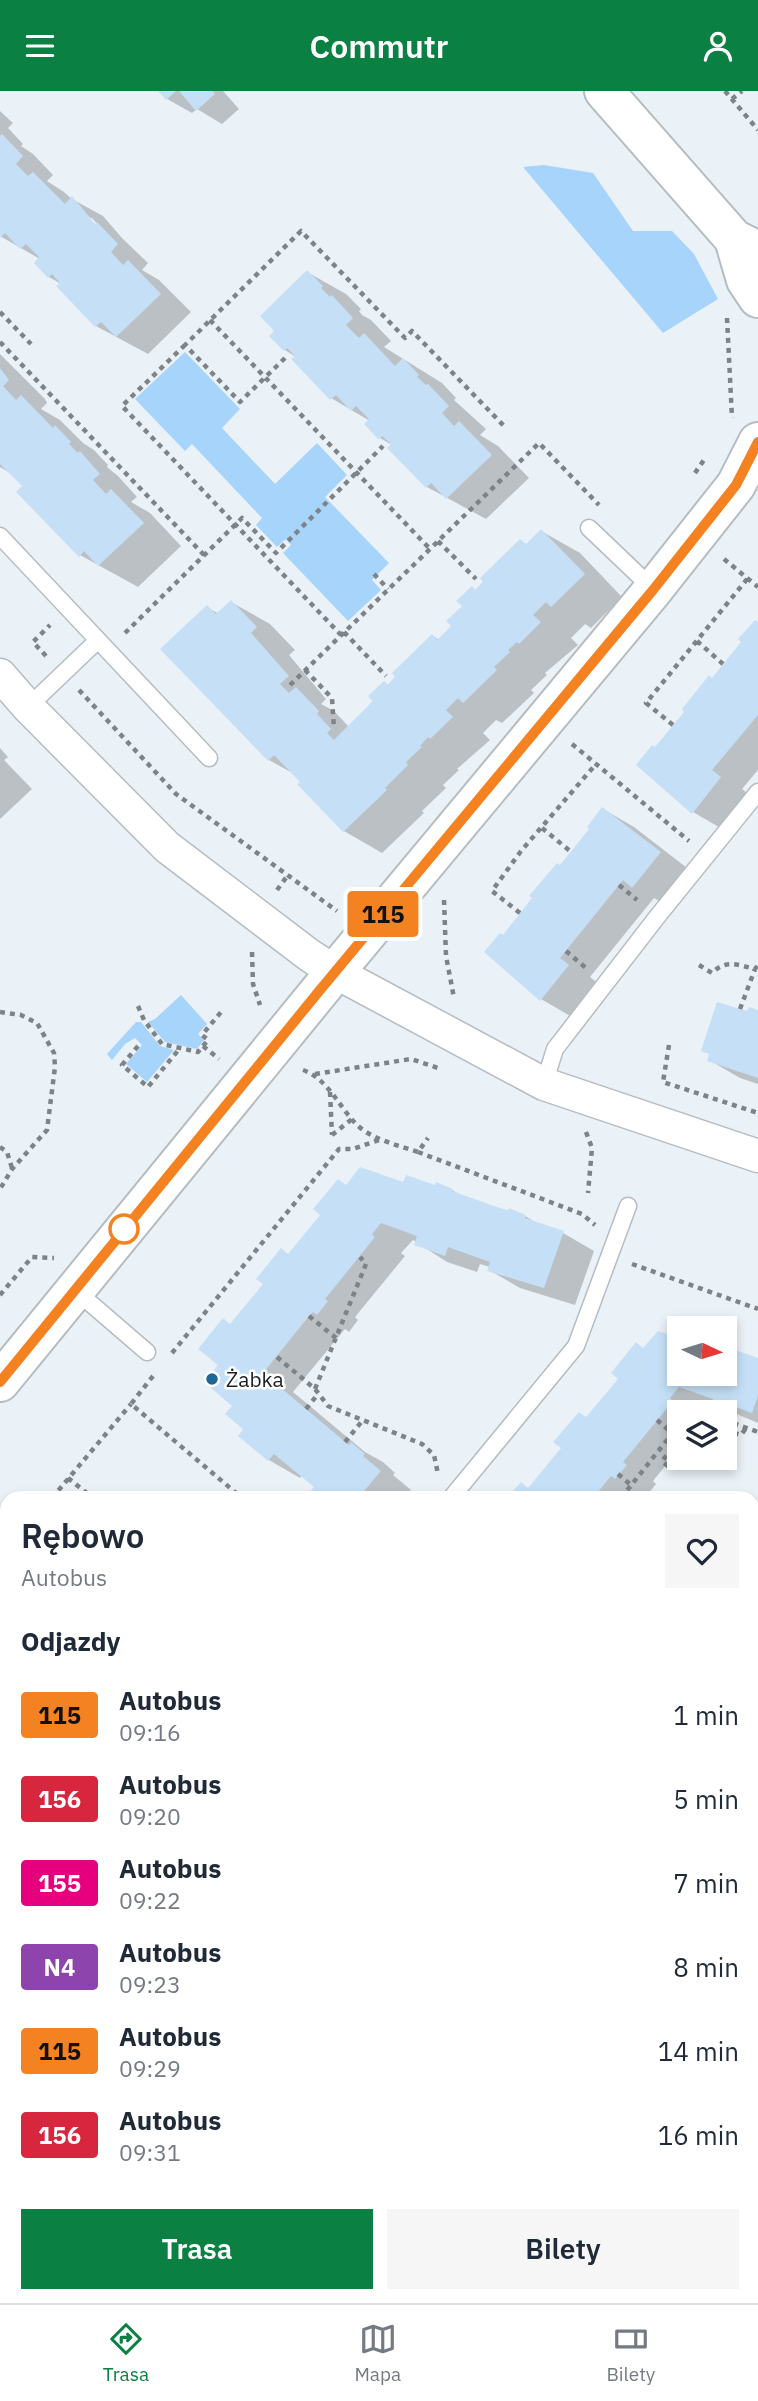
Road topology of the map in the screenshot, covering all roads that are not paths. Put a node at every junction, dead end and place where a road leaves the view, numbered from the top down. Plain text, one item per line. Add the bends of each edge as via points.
1 (604, 91) edge
2 (746, 245) edge
3 (742, 306) edge
4 (745, 431) edge
5 (747, 478) edge
6 (589, 528) dead end
7 (0, 536) edge
8 (653, 590) junction
9 (102, 645) junction
10 (0, 675) edge
11 (28, 708) junction
12 (209, 758) dead end
13 (758, 792) edge
14 (335, 972) junction
15 (544, 1084) junction
16 (758, 1156) edge
17 (628, 1206) dead end
18 (68, 1274) junction
19 (147, 1352) dead end
20 (0, 1382) edge
21 (457, 1491) edge

1 - 2 street
2 - 3 street
4 - 5 street
5 - 8 street
6 - 8 lane
7 - 9 lane
8 - 14 street
9 - 11 lane
9 - 12 lane
10 - 11 street
11 - 14 street via 167,847
13 - 15 lane via 555,1048
14 - 15 street
14 - 18 street
15 - 16 street
17 - 21 lane via 576,1346
18 - 19 lane
18 - 20 street

